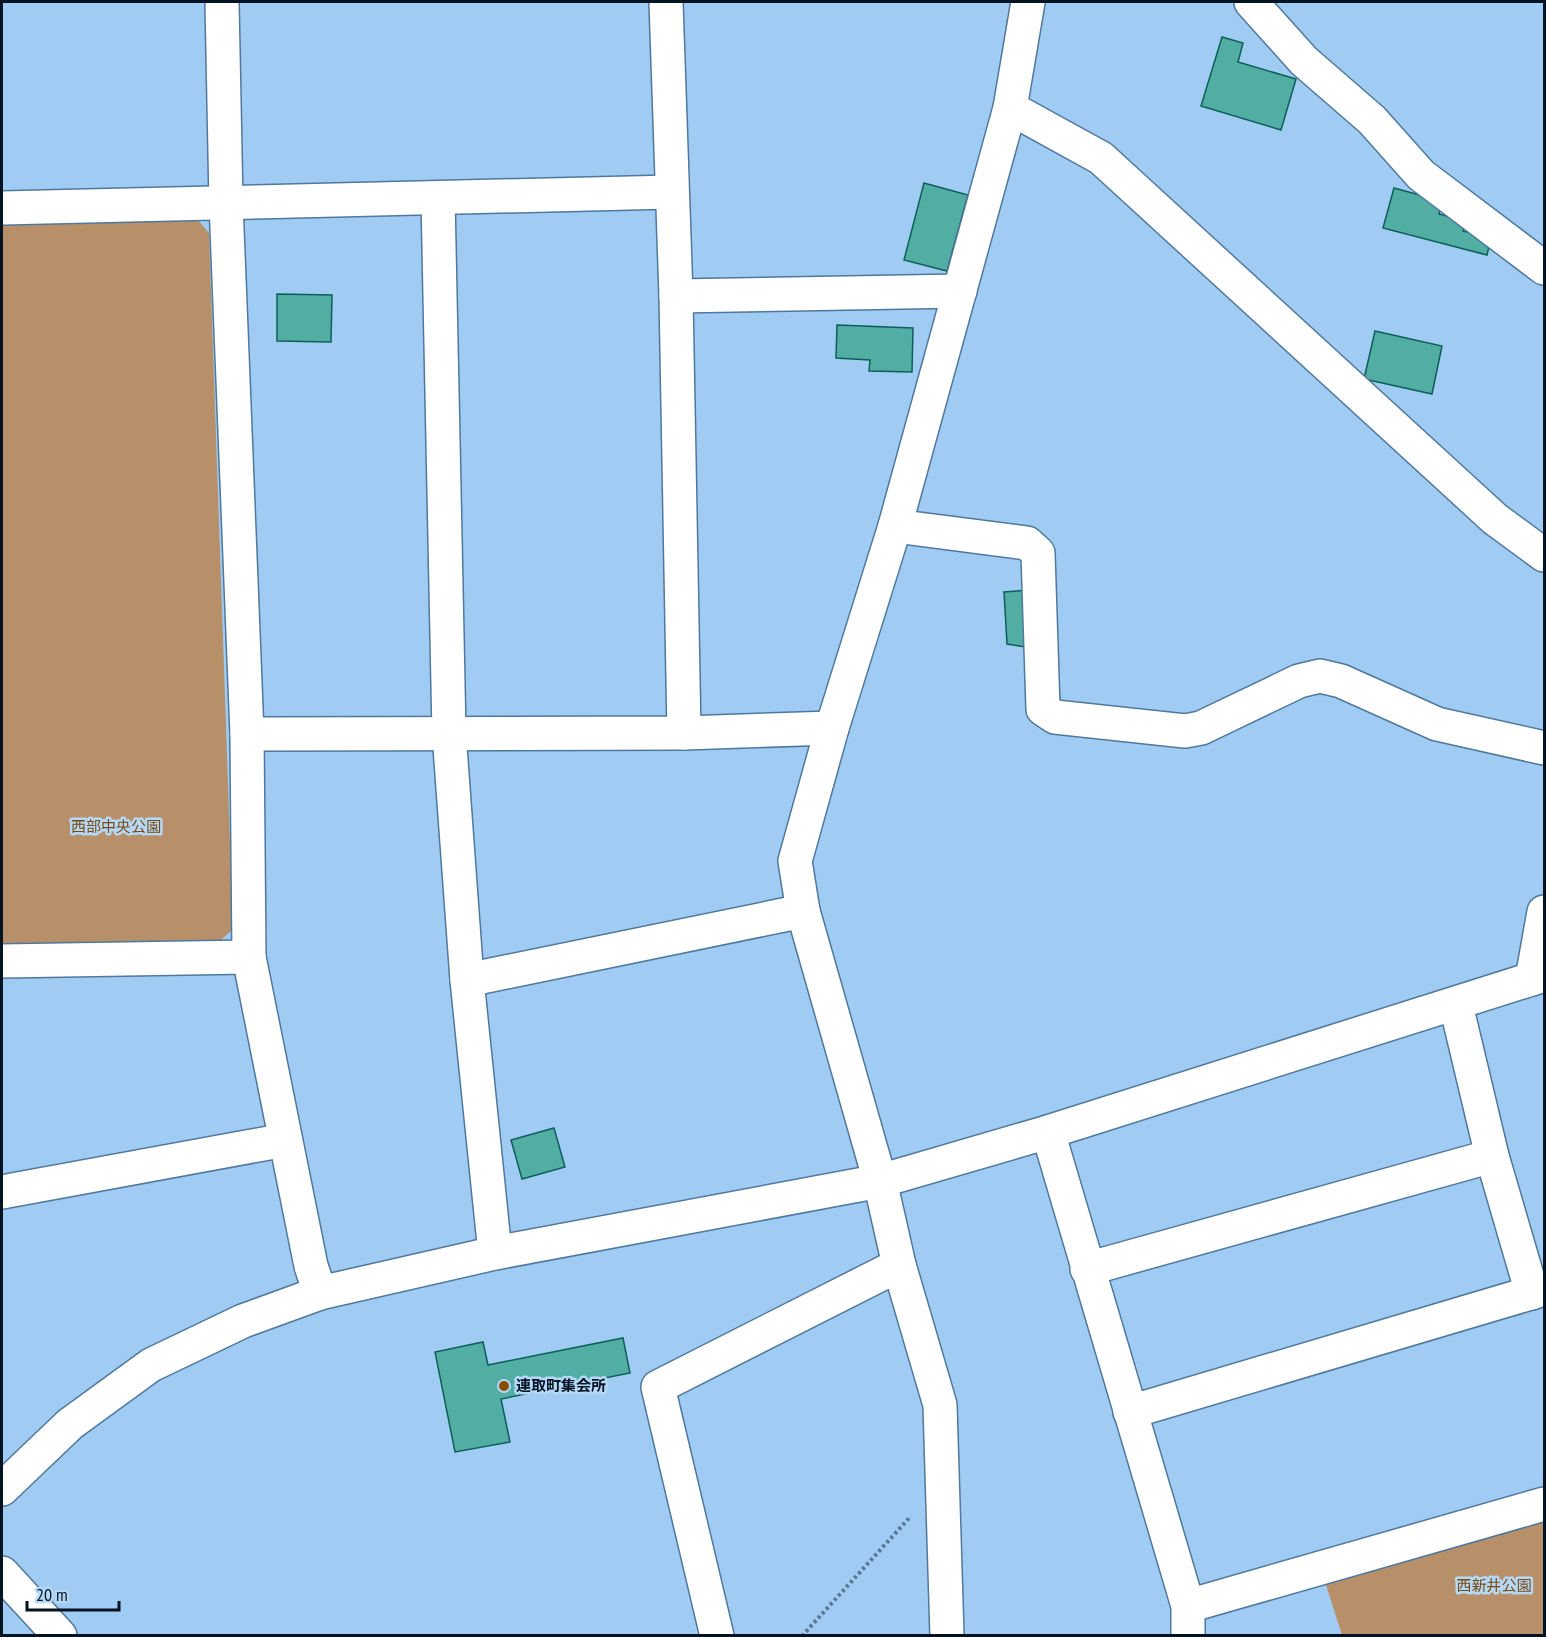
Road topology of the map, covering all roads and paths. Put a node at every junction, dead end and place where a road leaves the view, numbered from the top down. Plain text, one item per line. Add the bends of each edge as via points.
1 (222, 2) edge
2 (666, 2) edge
3 (1028, 2) edge
4 (1251, 2) edge
5 (1010, 108) junction
6 (671, 192) junction
7 (438, 198) junction
8 (226, 202) junction
9 (2, 208) edge
10 (1545, 268) edge
11 (960, 291) junction
12 (676, 296) junction
13 (895, 526) junction
14 (1545, 555) edge
15 (832, 728) junction
16 (449, 733) junction
17 (684, 733) junction
18 (247, 734) junction
19 (1545, 748) edge
20 (803, 911) junction
21 (1545, 912) edge
22 (249, 957) junction
23 (2, 961) edge
24 (1538, 977) edge
25 (467, 980) junction
26 (1456, 1005) junction
27 (1048, 1132) junction
28 (285, 1140) junction
29 (1492, 1156) junction
30 (880, 1181) junction
31 (2, 1192) edge
32 (495, 1253) junction
33 (899, 1265) junction
34 (1087, 1269) junction
35 (1538, 1291) edge
36 (320, 1293) junction
37 (1130, 1412) junction
38 (941, 1484) junction
39 (2, 1489) edge
40 (1545, 1504) edge
41 (2, 1573) edge
42 (1188, 1621) edge
43 (60, 1635) edge
44 (717, 1635) edge
45 (802, 1635) edge
46 (947, 1635) edge

1 - 8 street
2 - 6 street
3 - 5 street
4 - 10 street via 1304,61 1372,120 1421,174
5 - 11 street
5 - 14 street via 1101,158 1495,519
6 - 7 street
6 - 12 street
7 - 8 street
7 - 16 street
8 - 9 street
8 - 18 street
11 - 12 street
11 - 13 street
12 - 17 street
13 - 15 street
13 - 19 street via 1027,543 1038,553 1043,709 1055,717 1193,730 1299,681 1320,676 1341,681 1437,724
15 - 17 street
15 - 20 street via 795,861
16 - 17 street
16 - 18 street
16 - 25 street
18 - 22 street
20 - 25 street
20 - 30 street
21 - 24 street
22 - 23 street
22 - 28 street
24 - 26 street
25 - 32 street
26 - 27 street
26 - 29 street
27 - 30 street
27 - 34 street
28 - 31 street
28 - 36 street via 310,1266
29 - 34 street
29 - 35 street
30 - 32 street
30 - 33 street
32 - 36 street
33 - 38 street via 940,1405
33 - 44 street via 658,1387
34 - 37 street
35 - 37 street
36 - 39 street via 243,1321 151,1365 70,1424
37 - 42 street
38 - 45 path
38 - 46 street
40 - 42 street
41 - 43 street

